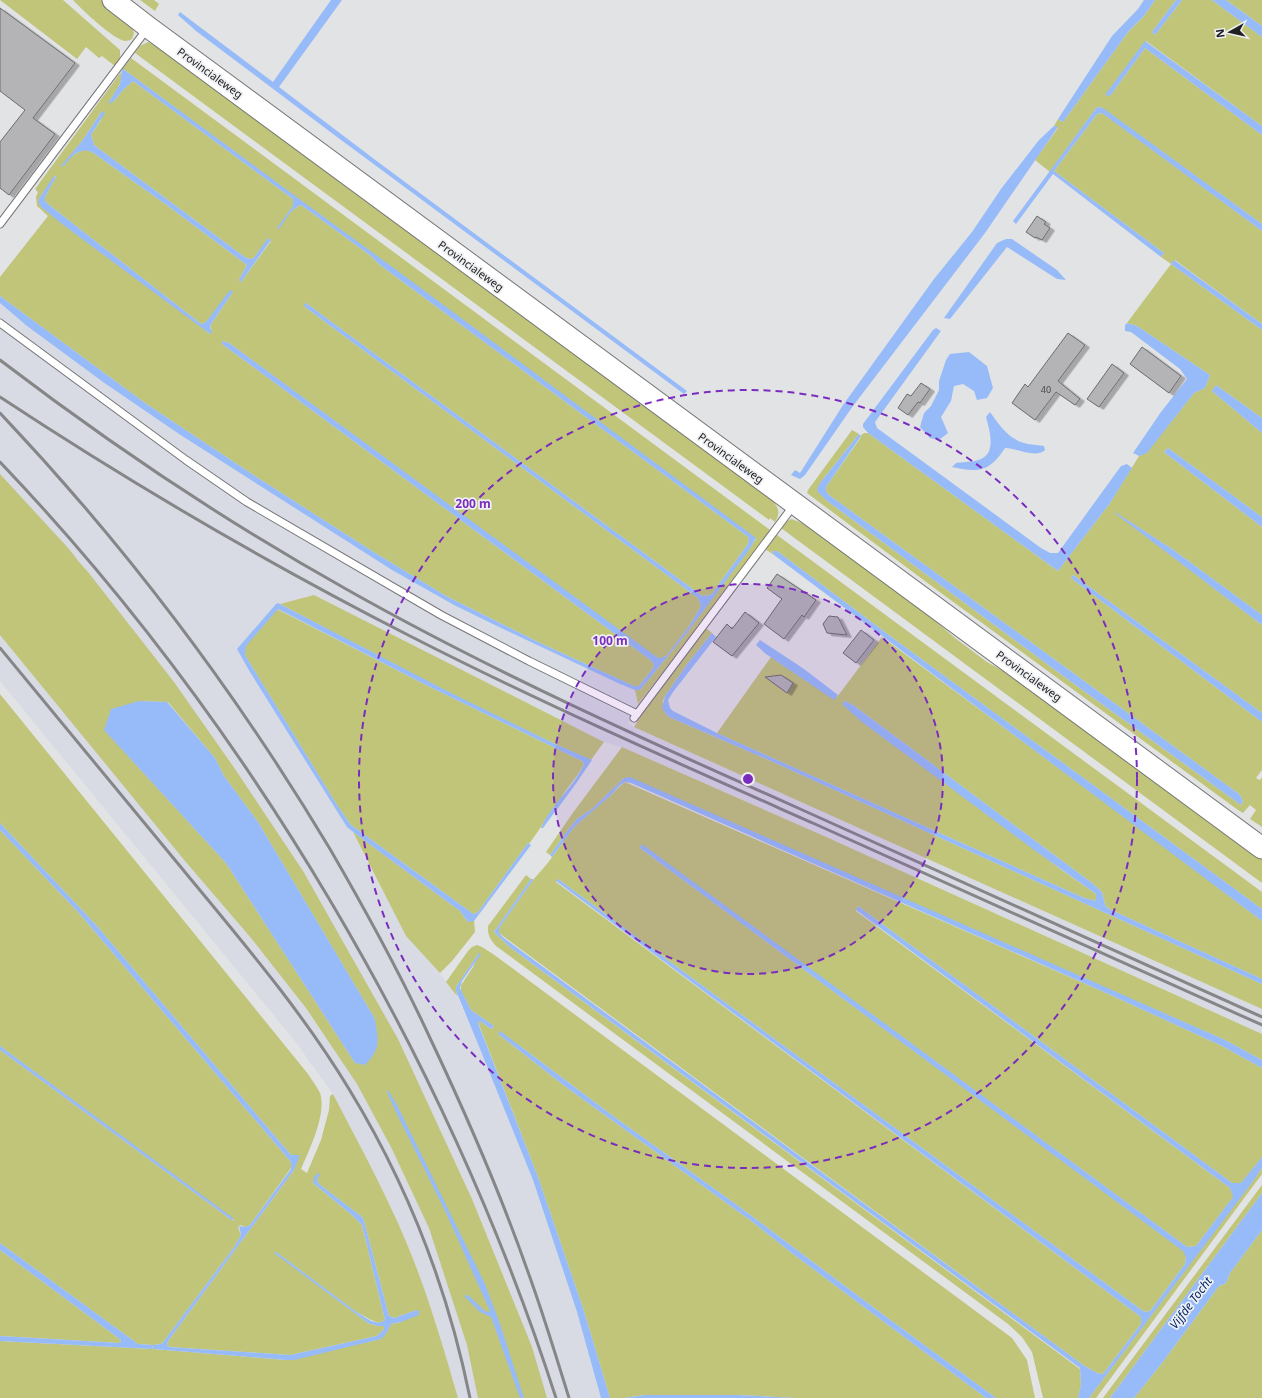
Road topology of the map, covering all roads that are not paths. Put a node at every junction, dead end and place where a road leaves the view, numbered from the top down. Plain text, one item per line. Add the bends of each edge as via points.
1 (113, 0) edge
2 (148, 28) junction
3 (0, 224) edge
4 (0, 323) edge
5 (794, 504) junction
6 (1262, 848) edge

1 - 2 main road, Provincialeweg
2 - 3 lane
2 - 5 main road, Provincialeweg
4 - 5 lane via 247,502 441,615 636,716
5 - 6 main road, Provincialeweg

